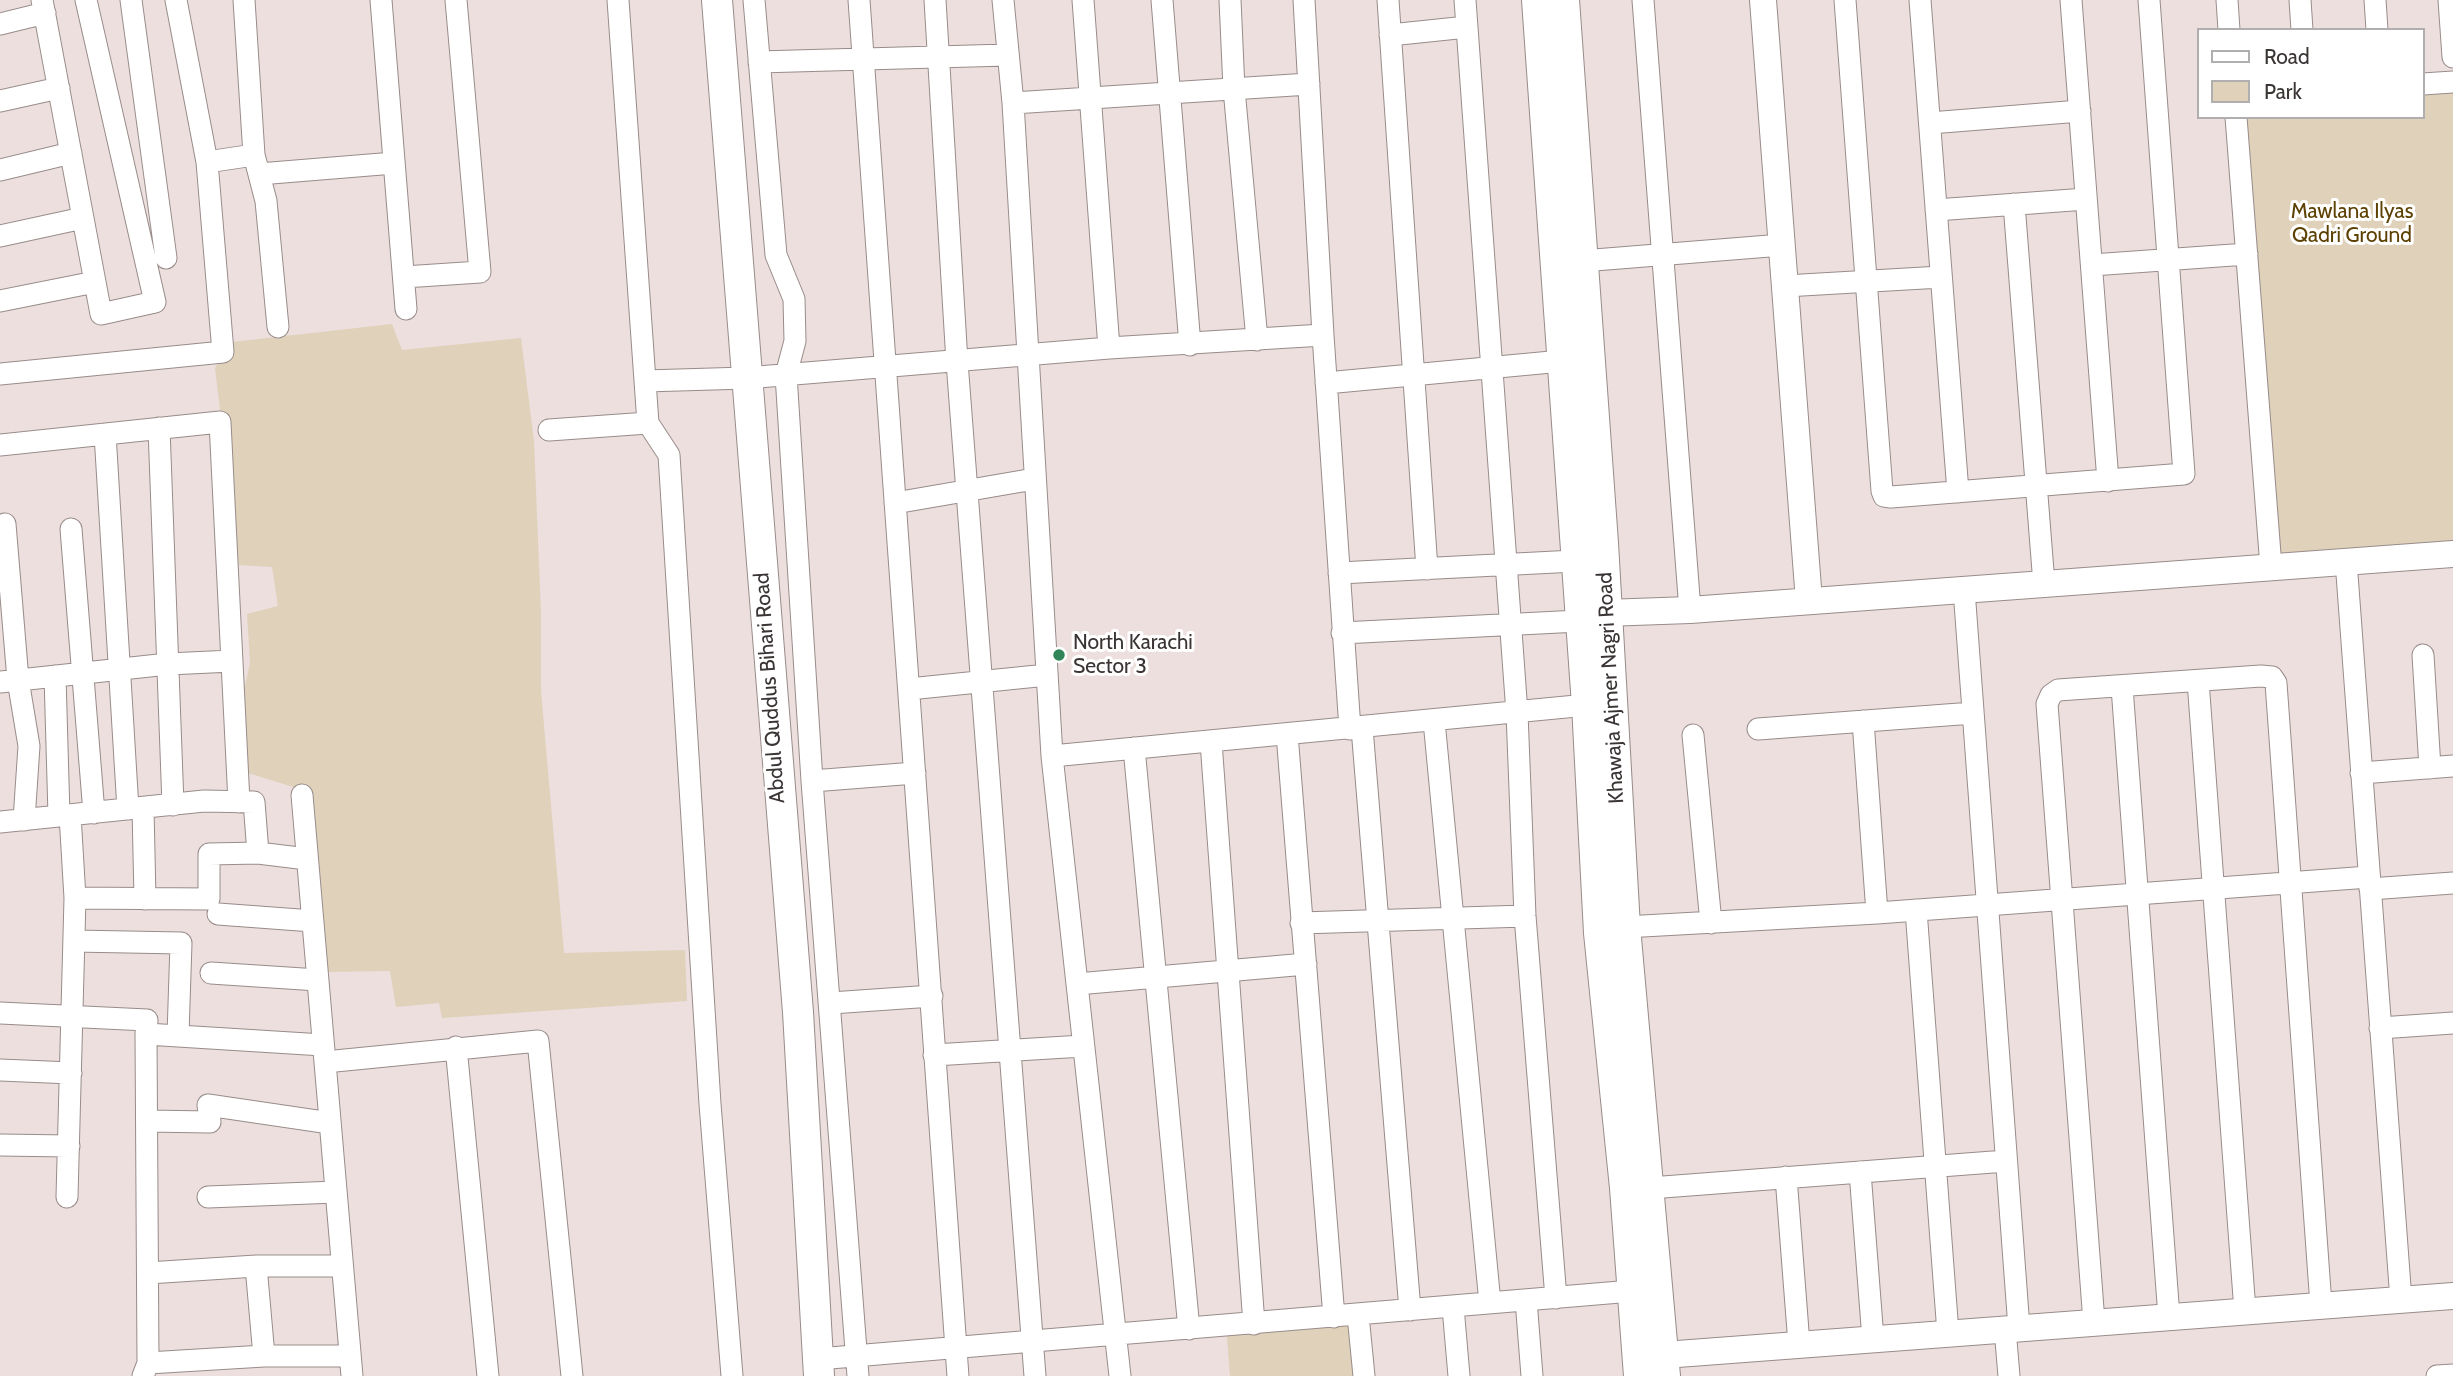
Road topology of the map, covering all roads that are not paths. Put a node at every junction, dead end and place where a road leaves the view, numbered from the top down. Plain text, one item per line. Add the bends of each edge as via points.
1 (86, 0) edge
2 (131, 0) edge
3 (176, 0) edge
4 (244, 0) edge
5 (381, 0) edge
6 (456, 0) edge
7 (618, 0) edge
8 (718, 0) edge
9 (754, 0) edge
10 (859, 0) edge
11 (935, 0) edge
12 (1003, 0) edge
13 (1083, 0) edge
14 (1162, 0) edge
15 (1230, 0) edge
16 (1304, 0) edge
17 (1388, 0) edge
18 (1465, 0) edge
19 (1537, 0) edge
20 (1564, 0) edge
21 (1643, 0) edge
22 (1763, 0) edge
23 (1845, 0) edge
24 (1920, 0) edge
25 (2071, 0) edge
26 (2149, 0) edge
27 (2227, 0) edge
28 (2300, 0) edge
29 (2375, 0) edge
30 (2449, 0) edge
31 (43, 7) edge
32 (8, 15) edge
33 (1467, 27) junction
34 (2230, 28) edge
35 (2302, 28) edge
36 (2377, 28) edge
37 (1390, 35) junction
38 (1007, 55) junction
39 (2453, 57) edge
40 (939, 59) junction
41 (863, 61) junction
42 (759, 62) junction
43 (2453, 82) edge
44 (1308, 84) junction
45 (2425, 84) edge
46 (59, 88) junction
47 (1234, 89) junction
48 (1169, 93) junction
49 (1089, 98) junction
50 (0, 101) edge
51 (1013, 103) junction
52 (2080, 111) junction
53 (2236, 119) edge
54 (1930, 123) junction
55 (71, 153) junction
56 (207, 162) junction
57 (394, 163) junction
58 (257, 165) junction
59 (0, 170) edge
60 (2086, 199) junction
61 (2014, 204) junction
62 (1936, 210) junction
63 (83, 218) junction
64 (0, 236) edge
65 (1782, 246) junction
66 (2246, 254) junction
67 (1662, 256) junction
68 (166, 258) dead end
69 (2169, 260) junction
70 (1583, 261) junction
71 (2092, 265) junction
72 (404, 277) junction
73 (1941, 277) junction
74 (95, 282) junction
75 (1867, 282) junction
76 (1785, 286) junction
77 (0, 301) edge
78 (407, 309) dead end
79 (278, 327) dead end
80 (1323, 335) junction
81 (1257, 340) junction
82 (1190, 345) junction
83 (1109, 348) junction
84 (1026, 357) junction
85 (1562, 361) junction
86 (957, 362) junction
87 (886, 367) junction
88 (1492, 368) junction
89 (0, 374) edge
90 (786, 374) junction
91 (1414, 375) junction
92 (746, 377) junction
93 (645, 381) junction
94 (1326, 383) junction
95 (648, 423) junction
96 (159, 428) junction
97 (549, 430) dead end
98 (1581, 430) junction
99 (105, 433) junction
100 (0, 445) edge
101 (1034, 479) junction
102 (2108, 481) junction
103 (2036, 486) junction
104 (967, 492) junction
105 (1958, 492) junction
106 (895, 503) junction
107 (5, 524) dead end
108 (71, 529) dead end
109 (2453, 554) edge
110 (1575, 561) junction
111 (2346, 561) junction
112 (1506, 565) junction
113 (2271, 567) junction
114 (1427, 569) junction
115 (1339, 573) junction
116 (2044, 584) junction
117 (1964, 590) junction
118 (1809, 601) junction
119 (1690, 610) junction
120 (1592, 617) junction
121 (1510, 625) junction
122 (1342, 633) junction
123 (2423, 655) dead end
124 (232, 661) junction
125 (168, 664) junction
126 (121, 669) junction
127 (83, 673) junction
128 (1047, 675) junction
129 (55, 676) junction
130 (9, 681) edge
131 (2198, 681) junction
132 (982, 682) junction
133 (2122, 687) junction
134 (909, 689) junction
135 (1587, 705) junction
136 (1517, 713) junction
137 (1973, 713) junction
138 (1434, 721) junction
139 (1863, 721) junction
140 (1356, 728) junction
141 (1758, 729) dead end
142 (1287, 734) junction
143 (1693, 736) dead end
144 (1211, 742) junction
145 (1134, 748) junction
146 (1052, 756) junction
147 (1603, 764) junction
148 (2453, 766) edge
149 (2430, 768) junction
150 (915, 773) junction
151 (2361, 773) junction
152 (812, 781) junction
153 (302, 795) dead end
154 (239, 802) junction
155 (173, 804) junction
156 (136, 808) junction
157 (94, 813) junction
158 (65, 816) junction
159 (24, 820) junction
160 (0, 822) edge
161 (258, 853) junction
162 (307, 859) junction
163 (2290, 883) junction
164 (2370, 883) junction
165 (2453, 883) edge
166 (2214, 888) junction
167 (2137, 894) junction
168 (75, 898) junction
169 (145, 899) junction
170 (2062, 900) junction
171 (1987, 905) junction
172 (1916, 911) junction
173 (218, 914) dead end
174 (1877, 914) junction
175 (1525, 916) junction
176 (1452, 918) junction
177 (1378, 920) junction
178 (313, 921) junction
179 (1301, 923) junction
180 (1711, 923) junction
181 (1625, 927) junction
182 (74, 941) junction
183 (1306, 964) junction
184 (1228, 970) junction
185 (211, 973) dead end
186 (1155, 976) junction
187 (318, 980) junction
188 (1077, 984) junction
189 (932, 996) junction
190 (831, 1003) junction
191 (0, 1013) edge
192 (72, 1016) junction
193 (2453, 1027) edge
194 (2381, 1028) junction
195 (146, 1034) junction
196 (178, 1035) junction
197 (1083, 1046) junction
198 (456, 1047) junction
199 (1008, 1051) junction
200 (324, 1054) junction
201 (934, 1055) junction
202 (0, 1070) edge
203 (71, 1073) junction
204 (147, 1121) junction
205 (330, 1123) junction
206 (0, 1145) edge
207 (69, 1146) junction
208 (2006, 1161) junction
209 (1936, 1166) junction
210 (1860, 1172) junction
211 (1786, 1177) junction
212 (1650, 1188) junction
213 (336, 1192) junction
214 (67, 1197) dead end
215 (208, 1197) dead end
216 (256, 1266) junction
217 (342, 1266) junction
218 (148, 1273) junction
219 (1632, 1291) junction
220 (2453, 1296) edge
221 (1556, 1298) junction
222 (1526, 1300) junction
223 (2401, 1300) junction
224 (1490, 1303) junction
225 (2321, 1306) junction
226 (1453, 1307) junction
227 (1410, 1310) junction
228 (2245, 1311) junction
229 (1358, 1315) junction
230 (1334, 1317) junction
231 (2169, 1317) junction
232 (2094, 1322) junction
233 (1254, 1324) junction
234 (2012, 1328) junction
235 (1189, 1329) junction
236 (1948, 1333) junction
237 (1116, 1336) junction
238 (1873, 1339) junction
239 (1032, 1343) junction
240 (1799, 1344) junction
241 (956, 1349) junction
242 (264, 1356) junction
243 (1665, 1365) edge
244 (351, 1366) edge
245 (857, 1366) edge
246 (819, 1368) edge
247 (146, 1369) edge
248 (2453, 1375) edge
249 (488, 1376) edge
250 (572, 1376) edge
251 (732, 1376) edge
252 (958, 1376) edge
253 (1035, 1376) edge
254 (1120, 1376) edge
255 (1364, 1376) edge
256 (1459, 1376) edge
257 (1532, 1376) edge
258 (1639, 1376) edge
259 (2009, 1376) edge
260 (2437, 1376) edge

1 - 74 street via 155,302 101,314
2 - 68 street
3 - 56 street
4 - 58 street
5 - 57 street
6 - 72 street via 480,272
7 - 93 street
8 - 92 main road, Abdul Quddus Bihari Road
9 - 42 street
10 - 41 street
11 - 40 street
12 - 38 street
13 - 49 street
14 - 48 street
15 - 47 street
16 - 44 street
17 - 37 street
18 - 33 street
19 - 85 main road, Khawaja Ajmer Nagri Road
20 - 70 main road, Khawaja Ajmer Nagri Road
21 - 67 street
22 - 65 street
23 - 75 street
24 - 54 street
25 - 52 street
26 - 69 street
27 - 34 street
28 - 35 street
29 - 36 street
30 - 39 street
31 - 32 street
31 - 46 street
33 - 37 street
33 - 88 street
37 - 91 street
38 - 40 street
38 - 51 street
40 - 41 street
40 - 86 street
41 - 42 street
41 - 87 street
42 - 90 street via 776,255 794,299 795,341
43 - 45 street
44 - 47 street
44 - 80 street
46 - 50 street
46 - 55 street
47 - 48 street
47 - 81 street
48 - 49 street
48 - 82 street
49 - 51 street
49 - 83 street
51 - 84 street
52 - 54 street
52 - 60 street
53 - 66 street
54 - 62 street
55 - 59 street
55 - 63 street
56 - 58 street
56 - 89 street via 223,352
57 - 58 street
57 - 72 street
58 - 79 street via 266,201
60 - 61 street
60 - 71 street
61 - 62 street
61 - 103 street
62 - 73 street
63 - 64 street
63 - 74 street
65 - 67 street
65 - 76 street
66 - 69 street
66 - 113 street
67 - 70 street
67 - 119 street
69 - 71 street
69 - 102 street via 2185,472
70 - 98 main road, Khawaja Ajmer Nagri Road
71 - 102 street
72 - 78 street
73 - 75 street
73 - 105 street
74 - 77 street
75 - 76 street
75 - 105 street via 1884,496
76 - 118 street
80 - 81 street
80 - 94 street
81 - 82 street
82 - 83 street
83 - 84 street
84 - 86 street
84 - 101 street
85 - 88 street
85 - 98 main road, Khawaja Ajmer Nagri Road
86 - 87 street
86 - 104 street
87 - 90 street
87 - 106 street
88 - 91 street
88 - 112 street
90 - 92 street
90 - 152 street
91 - 94 street
91 - 114 street
92 - 93 street
92 - 246 main road, Abdul Quddus Bihari Road via 798,1012
93 - 95 street
94 - 115 street
95 - 97 street
95 - 251 street via 669,455
96 - 99 street
96 - 124 street via 220,422
96 - 125 street
98 - 110 main road, Khawaja Ajmer Nagri Road
98 - 120 main road, Khawaja Ajmer Nagri Road
99 - 100 street
99 - 126 street
101 - 104 street
101 - 128 street
102 - 103 street
103 - 105 street
103 - 116 street
104 - 106 street
104 - 132 street
106 - 134 street
107 - 130 street
108 - 127 street
109 - 111 street
110 - 112 street
110 - 120 main road, Khawaja Ajmer Nagri Road
111 - 113 street
111 - 151 street
112 - 114 street
112 - 121 street
113 - 116 street
114 - 115 street
115 - 122 street
116 - 117 street
117 - 118 street
117 - 137 street
118 - 119 street
119 - 120 street
120 - 121 street
120 - 135 main road, Khawaja Ajmer Nagri Road
120 - 147 main road, Khawaja Ajmer Nagri Road
121 - 122 street
121 - 136 street
122 - 140 street
123 - 149 street
124 - 125 street
124 - 154 street
125 - 126 street
125 - 155 street
126 - 127 street
126 - 156 street
127 - 129 street
127 - 157 street
128 - 132 street
128 - 146 street
129 - 130 street
129 - 158 street
130 - 159 street via 29,746
131 - 133 street
131 - 163 street via 2261,676 2272,677 2276,683
131 - 166 street
132 - 134 street
132 - 199 street
133 - 167 street
133 - 170 street via 2059,690 2047,704
134 - 150 street
135 - 136 street
135 - 147 main road, Khawaja Ajmer Nagri Road
136 - 138 street
136 - 175 street
137 - 139 street
137 - 171 street
138 - 140 street
138 - 176 street
139 - 141 street
139 - 174 street
140 - 142 street
140 - 177 street
142 - 144 street
142 - 179 street
143 - 180 street
144 - 145 street
144 - 184 street
145 - 146 street
145 - 186 street
146 - 188 street
147 - 181 main road, Khawaja Ajmer Nagri Road
147 - 219 main road, Khawaja Ajmer Nagri Road via 1599,933
148 - 149 street
149 - 151 street
150 - 152 street
150 - 189 street
151 - 164 street
152 - 190 street
153 - 162 street
154 - 155 street
154 - 161 street via 254,802
155 - 156 street
156 - 157 street
156 - 169 street
157 - 158 street
158 - 159 street
158 - 168 street
159 - 160 street
161 - 162 street
161 - 169 street via 209,854 209,899
162 - 178 street
163 - 164 street
163 - 166 street
163 - 225 street
164 - 165 street
164 - 194 street
166 - 167 street
166 - 228 street
167 - 170 street
167 - 231 street
168 - 169 street
168 - 182 street
170 - 171 street
170 - 232 street
171 - 172 street
171 - 208 street
172 - 174 street
172 - 209 street
173 - 178 street
174 - 180 street
175 - 176 street
175 - 221 street
176 - 177 street
176 - 224 street
177 - 179 street
177 - 227 street
178 - 187 street
179 - 183 street
180 - 181 street
181 - 212 main road, Khawaja Ajmer Nagri Road
182 - 192 street
182 - 196 street via 181,943
183 - 184 street
183 - 230 street
184 - 186 street
184 - 233 street
185 - 187 street
186 - 188 street
186 - 235 street
187 - 200 street
188 - 197 street
189 - 190 street
189 - 201 street
190 - 245 street
191 - 192 street
192 - 195 street via 147,1020
192 - 203 street
193 - 194 street
194 - 223 street
195 - 196 street
195 - 204 street
196 - 200 street
197 - 199 street
197 - 237 street
198 - 200 street
198 - 249 street
198 - 250 street via 538,1041
199 - 201 street
199 - 239 street
200 - 205 street
201 - 241 street
202 - 203 street
203 - 207 street
204 - 205 street via 210,1122 208,1105
204 - 218 street
205 - 213 street
206 - 207 street
207 - 214 street
208 - 209 street
208 - 234 street
209 - 210 street
209 - 236 street
210 - 211 street
210 - 238 street
211 - 212 street
211 - 240 street
212 - 243 main road, Khawaja Ajmer Nagri Road
213 - 215 street
213 - 217 street
216 - 217 street
216 - 218 street
216 - 242 street
217 - 244 street
218 - 247 street
219 - 221 street
219 - 258 main road, Khawaja Ajmer Nagri Road
220 - 223 street
221 - 222 street
222 - 224 street
222 - 257 street
223 - 225 street
224 - 226 street
225 - 228 street
226 - 227 street
226 - 256 street
227 - 229 street
228 - 231 street
229 - 230 street
229 - 255 street
230 - 233 street
231 - 232 street
232 - 234 street
233 - 235 street
234 - 236 street
234 - 259 street
235 - 237 street
236 - 238 street
237 - 239 street
237 - 254 street
238 - 240 street
239 - 241 street
239 - 253 street
240 - 243 street
241 - 245 street
241 - 252 street
242 - 244 street
242 - 247 street
245 - 246 street
248 - 260 street

